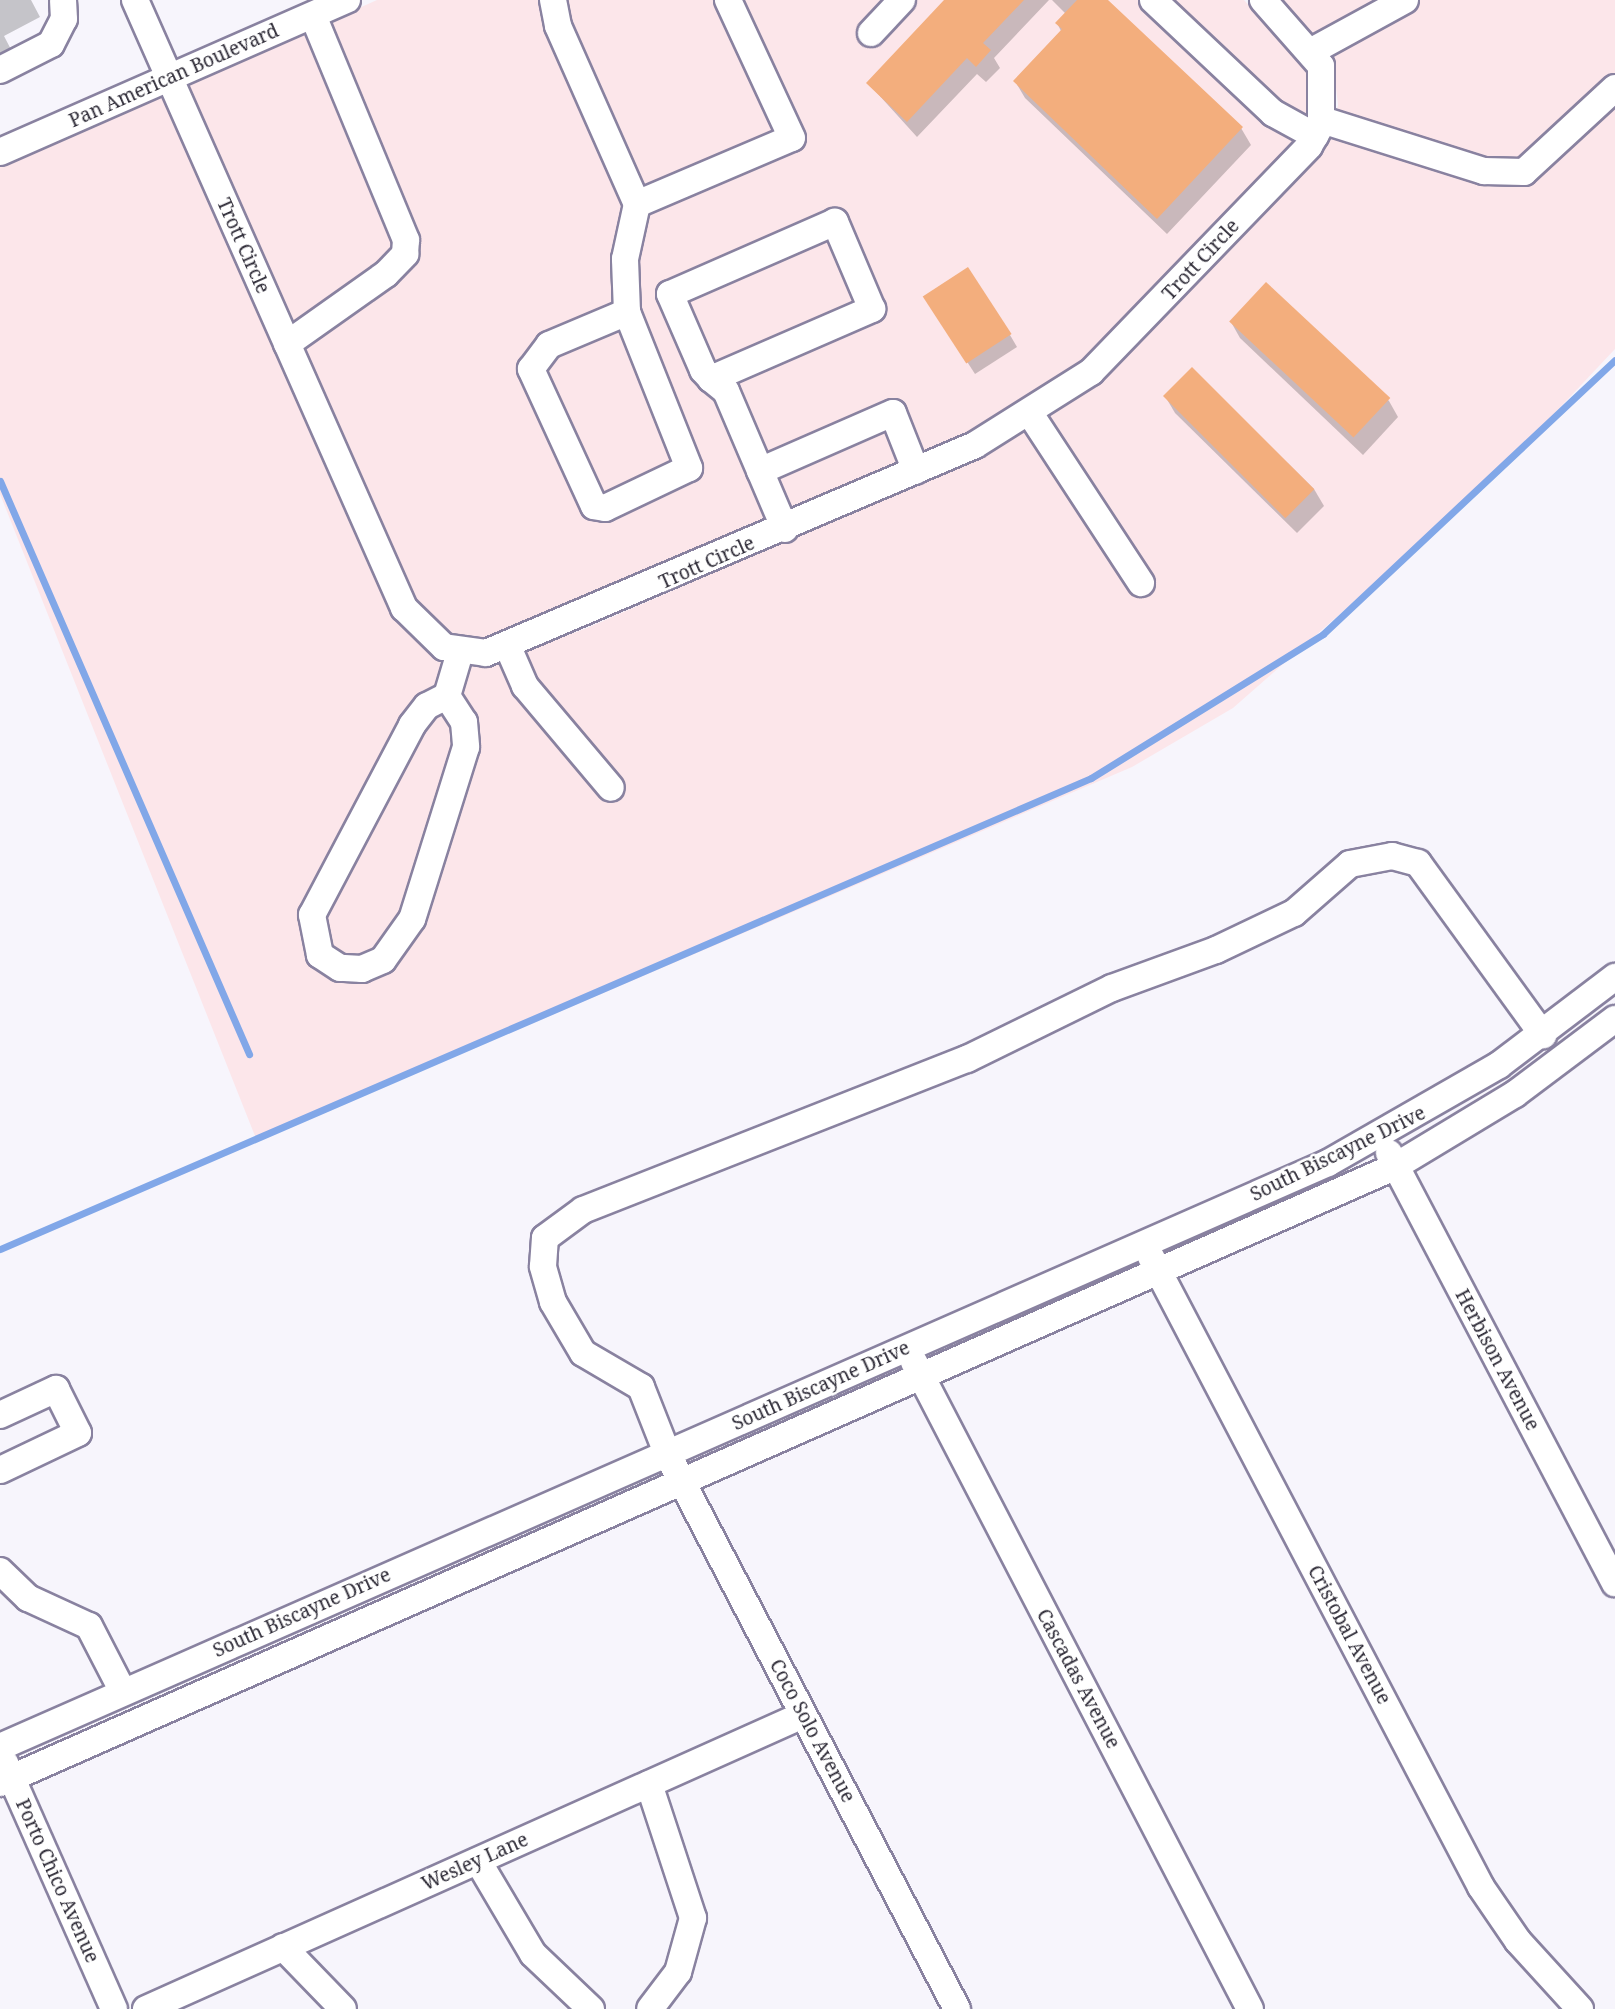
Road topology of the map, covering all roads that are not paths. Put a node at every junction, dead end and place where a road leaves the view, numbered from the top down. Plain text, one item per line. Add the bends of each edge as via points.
1 (64, 0) edge
2 (135, 0) edge
3 (347, 0) edge
4 (553, 0) edge
5 (728, 0) edge
6 (902, 0) edge
7 (1153, 0) edge
8 (1405, 0) edge
9 (1281, 6) edge
10 (313, 15) junction
11 (871, 33) dead end
12 (1312, 51) junction
13 (0, 70) edge
14 (170, 79) junction
15 (1615, 89) edge
16 (1319, 128) junction
17 (0, 152) edge
18 (637, 204) junction
19 (627, 312) junction
20 (287, 344) junction
21 (712, 379) junction
22 (1031, 415) junction
23 (760, 471) junction
24 (916, 471) junction
25 (785, 529) junction
26 (1140, 583) dead end
27 (508, 647) junction
28 (460, 652) junction
29 (447, 696) junction
30 (611, 788) dead end
31 (1615, 977) edge
32 (1615, 1019) edge
33 (1543, 1035) junction
34 (1380, 1136) junction
35 (1396, 1166) junction
36 (1144, 1243) junction
37 (1160, 1273) junction
38 (906, 1348) junction
39 (922, 1378) junction
40 (0, 1415) edge
41 (667, 1453) junction
42 (0, 1470) edge
43 (682, 1483) junction
44 (0, 1572) edge
45 (1615, 1583) edge
46 (123, 1692) junction
47 (803, 1715) junction
48 (0, 1749) edge
49 (6, 1781) edge
50 (649, 1784) junction
51 (478, 1861) junction
52 (283, 1947) junction
53 (114, 2009) edge
54 (146, 2009) edge
55 (343, 2009) edge
56 (591, 2009) edge
57 (650, 2009) edge
58 (957, 2009) edge
59 (1250, 2009) edge
60 (1580, 2009) edge

1 - 13 street via 64,19 51,44
2 - 14 street, Trott Circle
3 - 10 street, Pan American Boulevard
4 - 18 street via 558,26
5 - 18 street via 792,138
6 - 11 street
7 - 16 street via 1273,113
8 - 12 street
9 - 12 street
10 - 14 street, Pan American Boulevard
10 - 20 street via 406,240 405,254 386,274
12 - 16 street via 1325,82
14 - 17 street, Pan American Boulevard
14 - 20 street, Trott Circle
15 - 16 street via 1524,172 1484,171
16 - 22 street, Trott Circle via 1121,345
18 - 19 street via 625,259
19 - 19 street via 549,345 531,369 594,506 604,508 689,468
20 - 28 street, Trott Circle via 404,608 428,638
21 - 21 street via 670,295 835,222 872,309
21 - 23 street via 726,391
22 - 24 street, Trott Circle
22 - 26 street
23 - 24 street via 893,414
23 - 25 street
24 - 25 street, Trott Circle
25 - 27 street, Trott Circle
27 - 28 street, Trott Circle
27 - 30 street via 525,685
28 - 29 street
29 - 29 street via 427,706 412,724 312,915 320,955 340,968 362,970 383,960 412,919 466,747 464,722
31 - 33 street, South Biscayne Drive
32 - 35 street, South Biscayne Drive via 1515,1094
33 - 34 street, South Biscayne Drive
33 - 41 street, Coco Solo Avenue via 1418,863 1392,856 1350,864 1294,913 1216,950 1112,988 967,1059 583,1210 545,1238 543,1266 553,1302 583,1353 641,1387
34 - 35 street, Herbison Avenue
34 - 36 street, South Biscayne Drive
35 - 37 street, South Biscayne Drive
35 - 45 street, Herbison Avenue
36 - 37 street, Cristobal Avenue
36 - 38 street, South Biscayne Drive
37 - 39 street, South Biscayne Drive
37 - 60 street, Cristobal Avenue via 1481,1887 1518,1941
38 - 39 street, Cascadas Avenue
38 - 41 street, South Biscayne Drive
39 - 43 street, South Biscayne Drive
39 - 59 street, Cascadas Avenue
40 - 42 street via 56,1389 78,1433
41 - 43 street, Coco Solo Avenue
41 - 46 street, South Biscayne Drive
43 - 47 street, Coco Solo Avenue
43 - 49 street, South Biscayne Drive
44 - 46 street via 28,1598 89,1626
46 - 48 street, South Biscayne Drive
47 - 50 street, Wesley Lane
47 - 58 street, Coco Solo Avenue
48 - 49 street, Porto Chico Avenue
49 - 53 street, Porto Chico Avenue
50 - 51 street, Wesley Lane
50 - 57 street via 693,1917 678,1972
51 - 52 street, Wesley Lane
51 - 56 street via 525,1944
52 - 54 street, Wesley Lane
52 - 55 street

